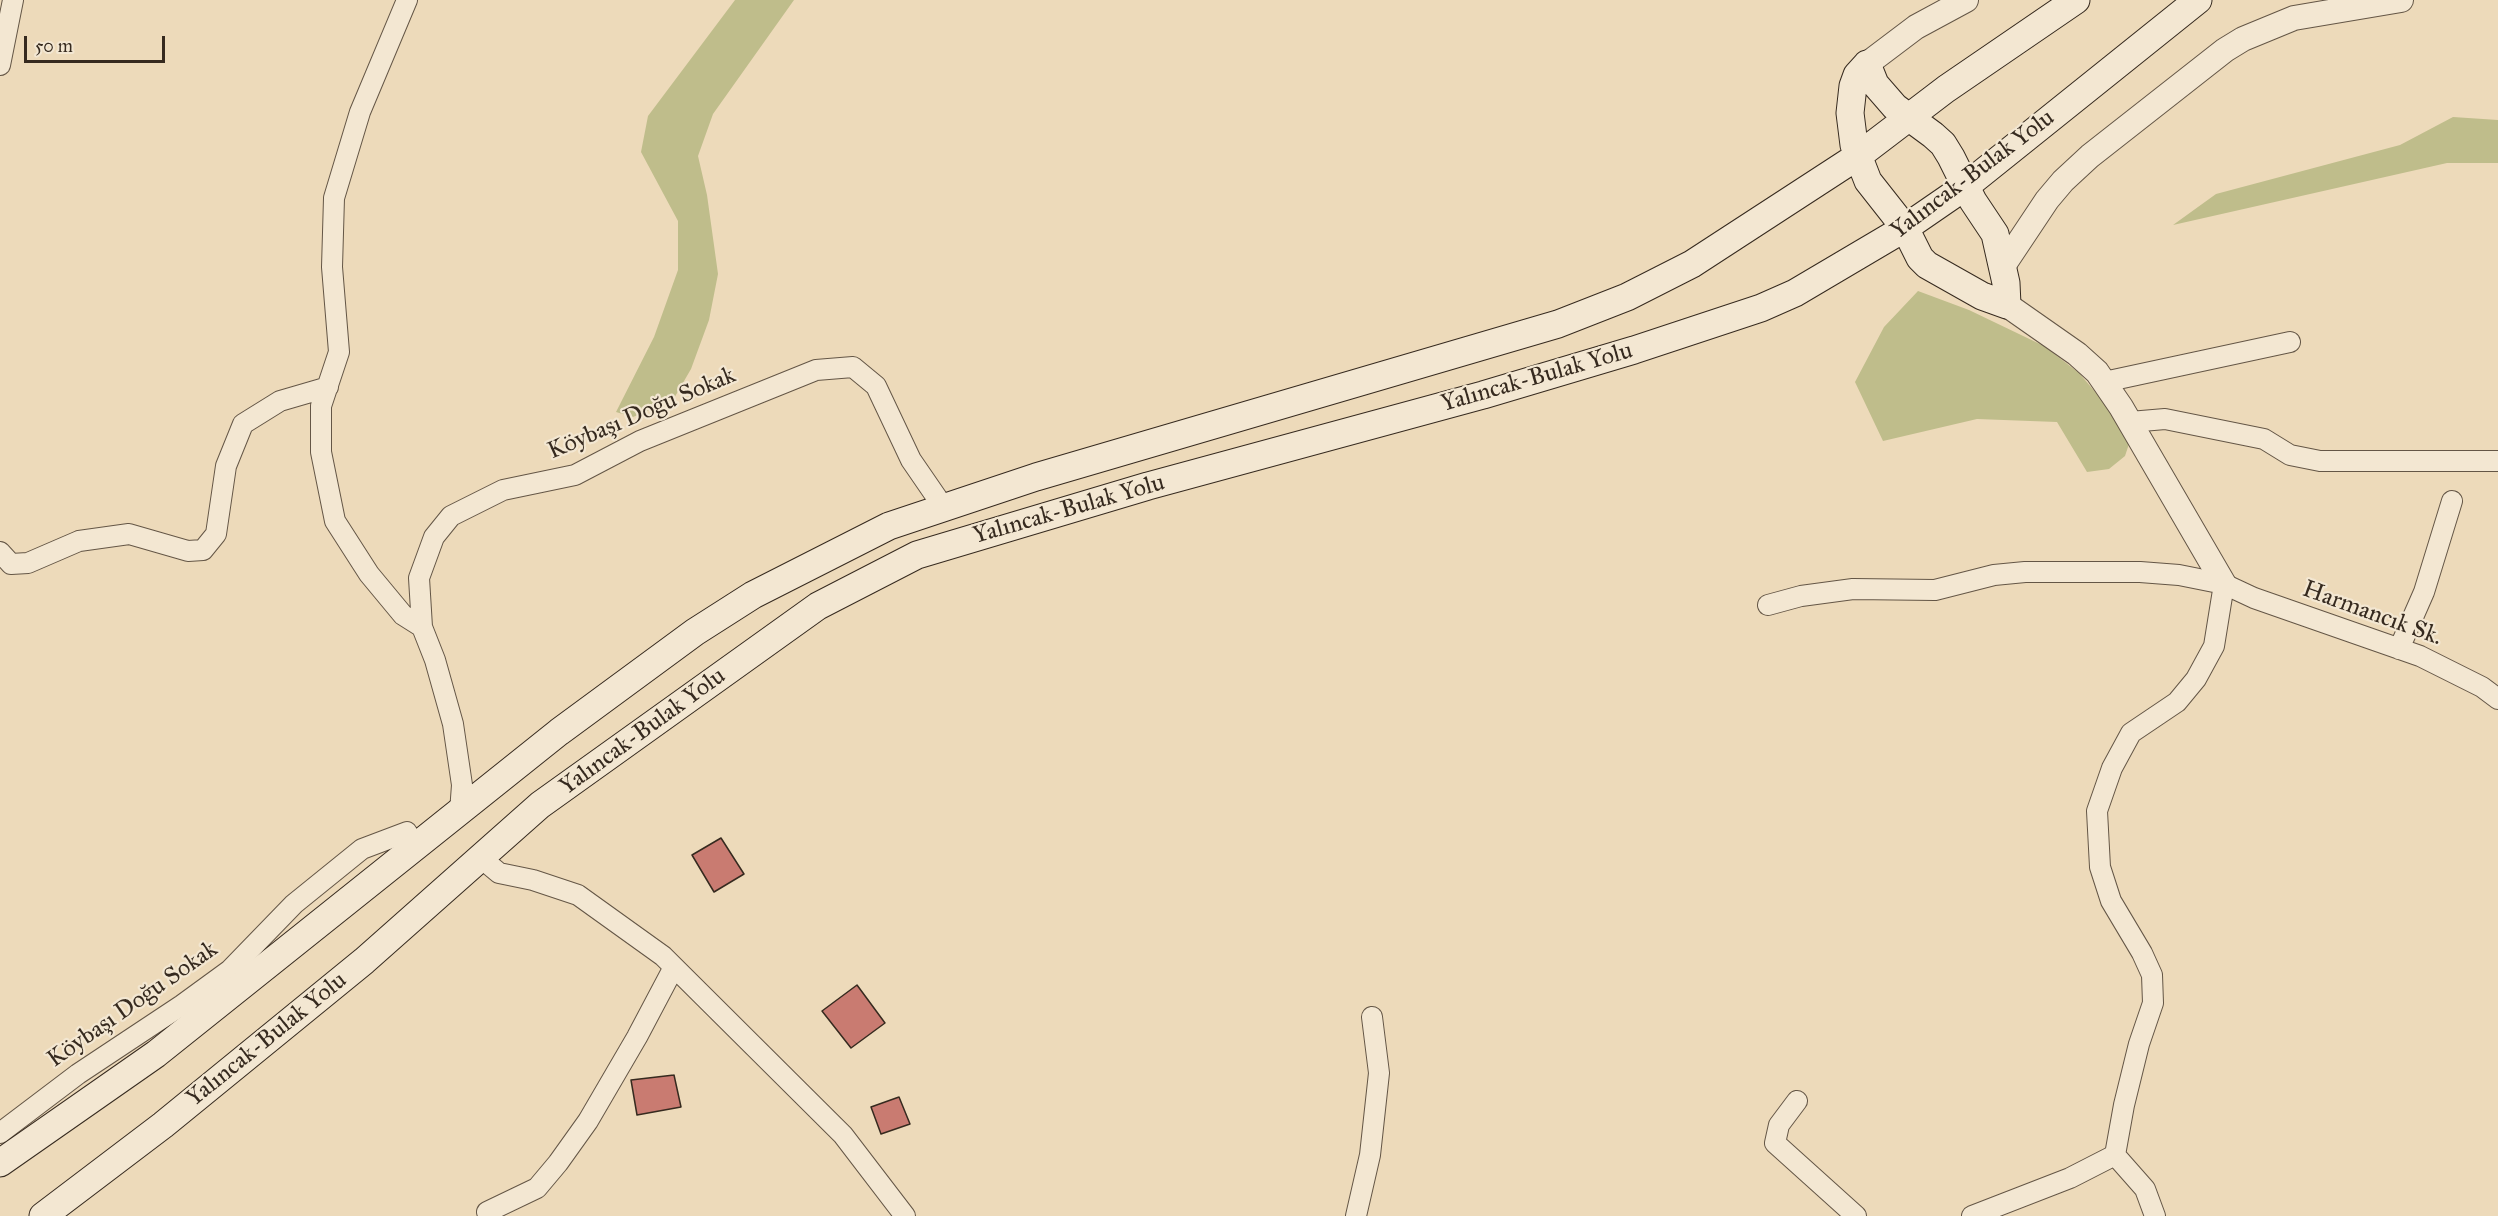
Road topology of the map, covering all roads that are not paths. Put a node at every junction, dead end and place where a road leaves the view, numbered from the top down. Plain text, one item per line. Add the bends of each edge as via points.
1 (13, 0) edge
2 (407, 0) edge
3 (1966, 0) edge
4 (2076, 0) edge
5 (2198, 0) edge
6 (2401, 0) edge
7 (1867, 64) junction
8 (0, 65) edge
9 (1908, 118) junction
10 (1858, 156) junction
11 (1966, 186) junction
12 (1905, 228) junction
13 (2003, 266) junction
14 (2007, 306) junction
15 (2290, 342) dead end
16 (2104, 382) junction
17 (328, 387) junction
18 (2130, 422) junction
19 (2498, 461) edge
20 (2452, 501) dead end
21 (944, 508) junction
22 (0, 552) edge
23 (2224, 584) junction
24 (1768, 605) dead end
25 (422, 627) junction
26 (2399, 649) junction
27 (2498, 699) edge
28 (460, 812) junction
29 (406, 832) dead end
30 (481, 858) junction
31 (674, 967) junction
32 (1372, 1017) dead end
33 (1797, 1101) dead end
34 (0, 1132) edge
35 (2115, 1155) junction
36 (0, 1163) edge
37 (486, 1212) dead end
38 (43, 1216) edge
39 (905, 1216) edge
40 (1356, 1216) edge
41 (1856, 1216) edge
42 (1972, 1216) edge
43 (2155, 1216) edge

1 - 8 street
2 - 17 street via 360,112 334,198 332,267 339,352
3 - 7 street via 1916,27
4 - 9 main road, Yalıncak-Bulak Yolu
5 - 11 main road, Yalıncak-Bulak Yolu
6 - 13 street via 2294,18 2243,39 2225,51 2063,180
7 - 9 main road via 1875,84
7 - 10 main road via 1857,75 1850,98
9 - 10 main road, Yalıncak-Bulak Yolu
9 - 11 main road via 1943,144
10 - 12 main road via 1877,194
10 - 21 main road, Yalıncak-Bulak Yolu via 1692,264 1597,309
11 - 12 main road, Yalıncak-Bulak Yolu
11 - 13 main road via 1995,234
12 - 14 main road via 1927,265
12 - 30 main road, Yalıncak-Bulak Yolu via 1796,293 1761,308 1483,395 1149,486 917,555 818,606 540,806
13 - 14 main road
14 - 16 street via 2077,354
15 - 16 street
16 - 18 street
17 - 22 street via 280,400 243,424 226,466 216,534 204,550 188,551 129,534 79,541 28,563 11,564
17 - 25 street via 321,406 321,452 335,521 369,574 403,615
18 - 19 street via 2165,419 2264,439 2290,455 2320,461
18 - 23 street
20 - 26 street via 2424,592
21 - 25 street, Köybaşı Doğu Sokak via 911,460 876,386 853,367 816,370 640,441 574,475 503,490 452,516 435,537 419,578
21 - 28 main road, Yalıncak-Bulak Yolu via 889,526 753,594 568,726
23 - 24 street, Harmancık Sk. via 2140,572 2025,572 1994,575 1935,590 1853,589
23 - 26 street, Harmancık Sk.
23 - 35 street via 2214,646 2201,671 2177,702 2131,733 2112,768 2097,811 2100,867 2111,900 2152,975 2153,1003 2134,1065
25 - 28 street, Köybaşı Doğu Sokak via 453,724 462,785
26 - 27 street, Harmancık Sk. via 2482,687
28 - 36 main road, Yalıncak-Bulak Yolu via 156,1054
29 - 34 street, Köybaşı Doğu Sokak via 362,849 294,904 230,970
30 - 31 street via 499,873 578,896
30 - 38 main road, Yalıncak-Bulak Yolu via 364,961 191,1103
31 - 37 street via 588,1121 558,1163 537,1188
31 - 39 street via 843,1135
32 - 40 street via 1378,1073 1370,1155
33 - 41 street via 1779,1125 1775,1143
35 - 42 street via 2070,1178
35 - 43 street via 2145,1189

